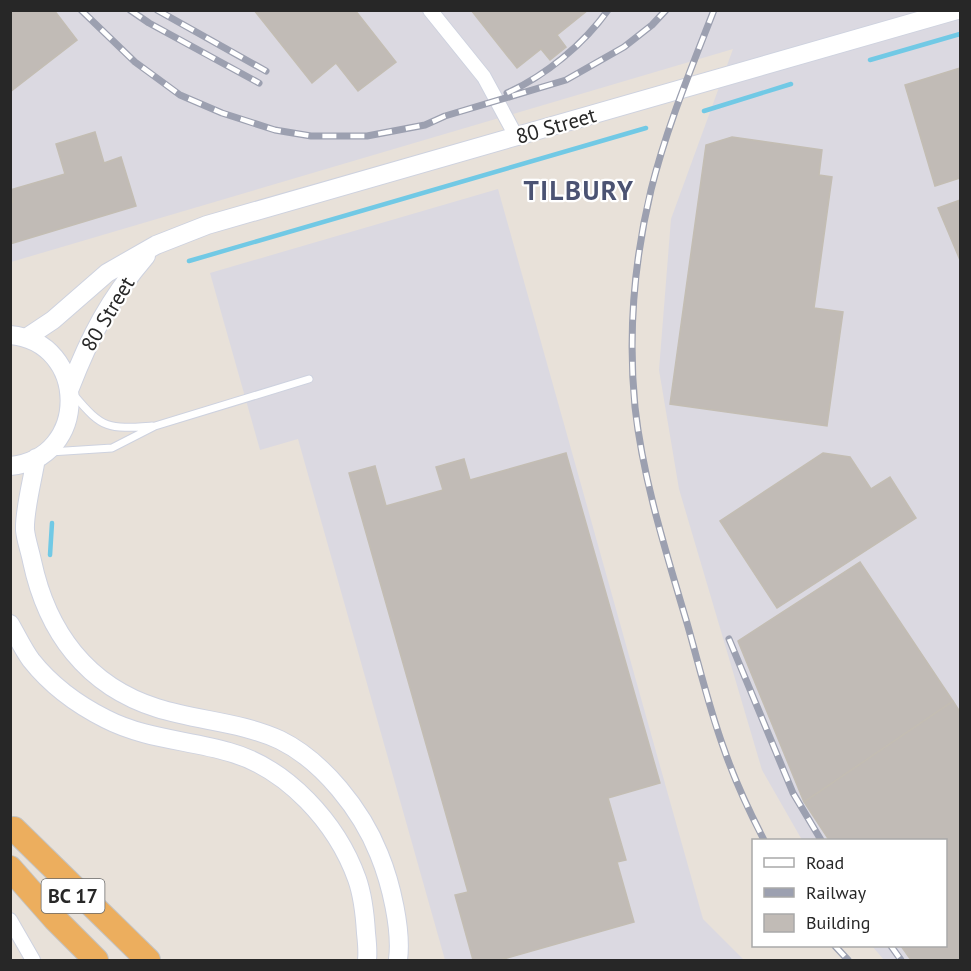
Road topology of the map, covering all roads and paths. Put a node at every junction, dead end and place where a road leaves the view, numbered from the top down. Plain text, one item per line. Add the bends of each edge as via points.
1 (430, 10) edge
2 (957, 10) edge
3 (517, 138) junction
4 (156, 245) junction
5 (18, 336) edge
6 (309, 379) dead end
7 (70, 389) junction
8 (155, 426) junction
9 (41, 455) junction
10 (10, 466) edge
11 (10, 624) edge
12 (12, 827) edge
13 (10, 868) edge
14 (10, 921) edge
15 (33, 960) edge
16 (96, 960) edge
17 (134, 960) edge
18 (148, 960) edge
19 (367, 960) edge
20 (398, 960) edge

1 - 3 street via 484,77
2 - 3 street, 80 Street
3 - 4 street, 80 Street via 207,225
4 - 5 street, 80 Street via 107,273 53,320
4 - 7 street, 80 Street via 123,282 104,311
5 - 7 street via 43,346 54,357
6 - 8 lane
7 - 8 lane via 92,417 116,428
7 - 9 street via 68,421 61,435
8 - 9 lane via 112,448
9 - 10 street
9 - 20 street via 25,529 45,607 63,640 89,671 122,694 158,708 240,726 281,741 313,762 345,796 371,835 387,873 396,914
11 - 19 street via 31,659 63,692 106,719 148,736 229,752 262,765 293,786 342,846 358,880
12 - 17 highway, BC 17
12 - 18 highway
13 - 16 highway, BC 17
14 - 15 street

